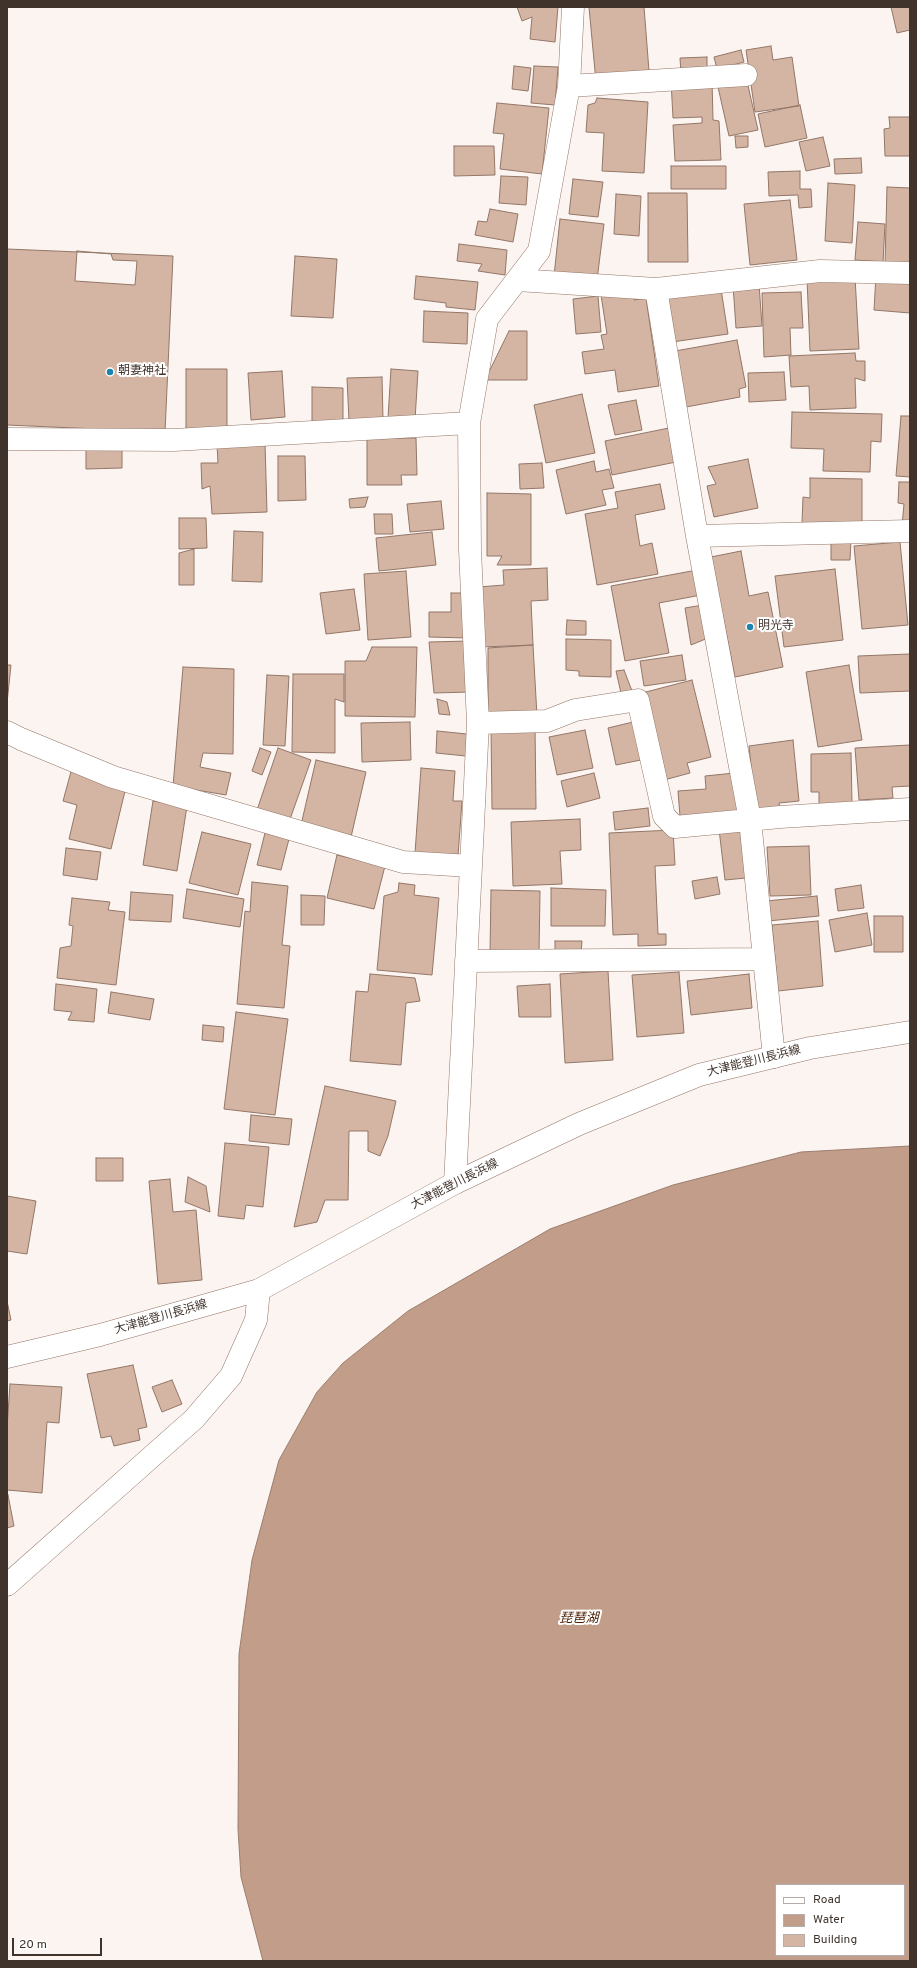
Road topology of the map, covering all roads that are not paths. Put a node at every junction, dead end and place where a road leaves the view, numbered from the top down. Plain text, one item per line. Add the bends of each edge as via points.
1 (573, 7) edge
2 (746, 74) dead end
3 (569, 86) junction
4 (910, 273) edge
5 (517, 280) junction
6 (656, 289) junction
7 (469, 423) junction
8 (7, 439) edge
9 (910, 531) edge
10 (698, 536) junction
11 (478, 723) junction
12 (7, 732) edge
13 (910, 809) edge
14 (750, 820) junction
15 (471, 866) junction
16 (764, 959) junction
17 (466, 961) junction
18 (910, 1032) edge
19 (774, 1057) junction
20 (455, 1183) junction
21 (259, 1290) junction
22 (7, 1357) edge
23 (7, 1585) edge

1 - 3 street
2 - 3 street
3 - 5 street via 539,251
4 - 6 street via 820,271
5 - 6 street
5 - 7 street via 487,319
6 - 10 street
7 - 8 street via 174,440
7 - 11 street via 470,550
9 - 10 street
10 - 14 street
11 - 14 street via 547,721 575,710 638,700 664,816 675,827
11 - 15 street
12 - 15 street via 113,777 403,862
13 - 14 street
14 - 16 street
15 - 17 street
16 - 17 street
16 - 19 street
17 - 20 street
18 - 19 street, 大津能登川長浜線 via 810,1048
19 - 20 street, 大津能登川長浜線 via 699,1075 579,1124
20 - 21 street, 大津能登川長浜線
21 - 22 street, 大津能登川長浜線 via 100,1335
21 - 23 street via 256,1320 231,1376 194,1419

